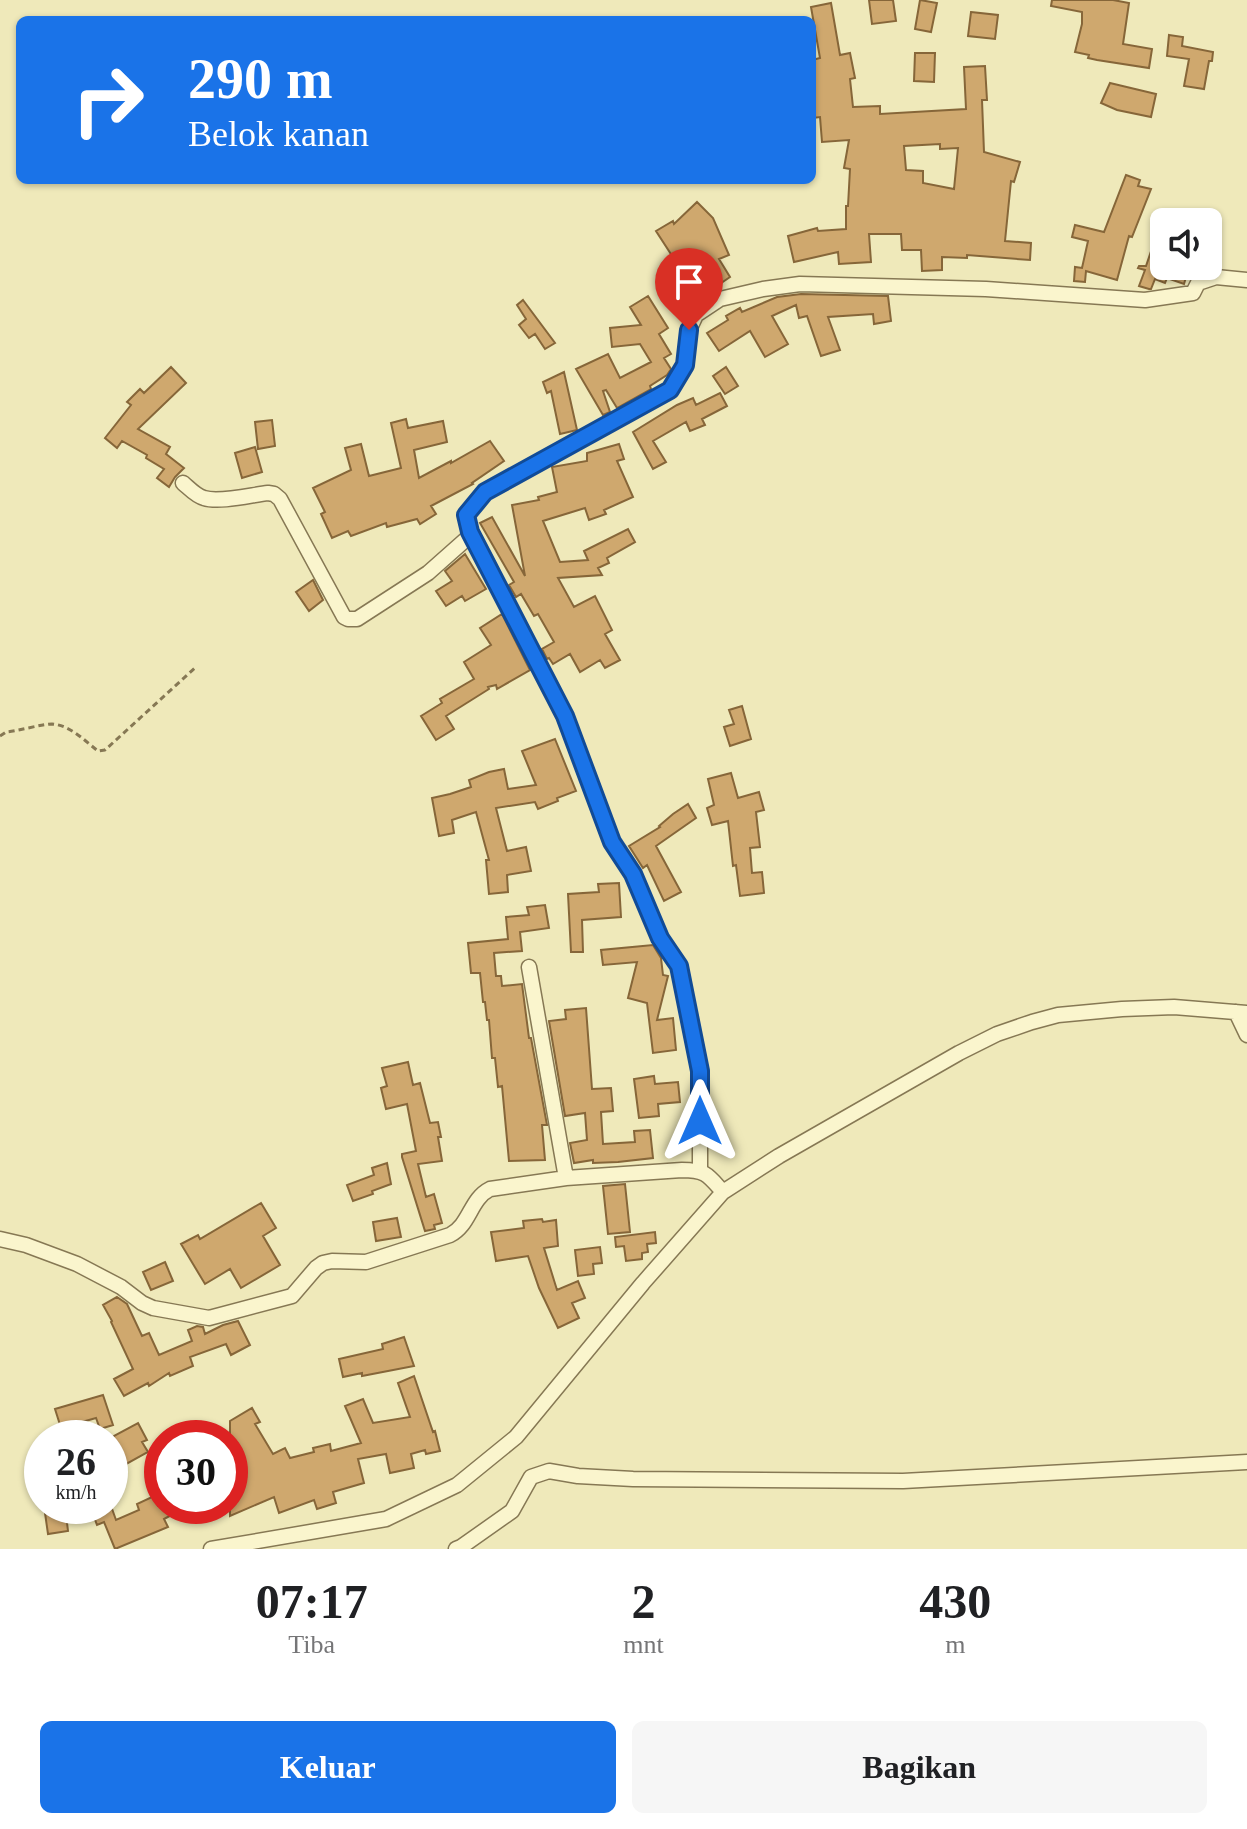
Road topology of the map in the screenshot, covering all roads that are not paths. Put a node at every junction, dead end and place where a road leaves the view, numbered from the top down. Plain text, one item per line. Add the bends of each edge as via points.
1 (1247, 280) edge
2 (183, 483) dead end
3 (472, 534) junction
4 (529, 967) dead end
5 (1241, 1012) edge
6 (1247, 1035) edge
7 (700, 1170) junction
8 (566, 1178) junction
9 (723, 1192) junction
10 (0, 1239) edge
11 (1247, 1462) edge
12 (211, 1549) edge
13 (456, 1549) edge

1 - 3 street via 1216,277 1198,283 1193,293 1145,300 800,284 720,299 696,315 685,365 670,390 485,492 466,515
2 - 3 street via 204,499 274,494 348,619 357,619 428,573
3 - 7 street via 565,716 612,842 679,966 700,1071
4 - 8 street
5 - 6 street
5 - 9 street via 1122,1009 1058,1015 997,1034
7 - 8 street
7 - 9 street
8 - 10 street via 484,1191 462,1227 450,1235 366,1262 323,1263 285,1299 209,1318 153,1308 77,1264
9 - 12 street via 516,1437 457,1485 386,1519
11 - 13 street via 903,1481 633,1479 549,1471 531,1477 512,1511

